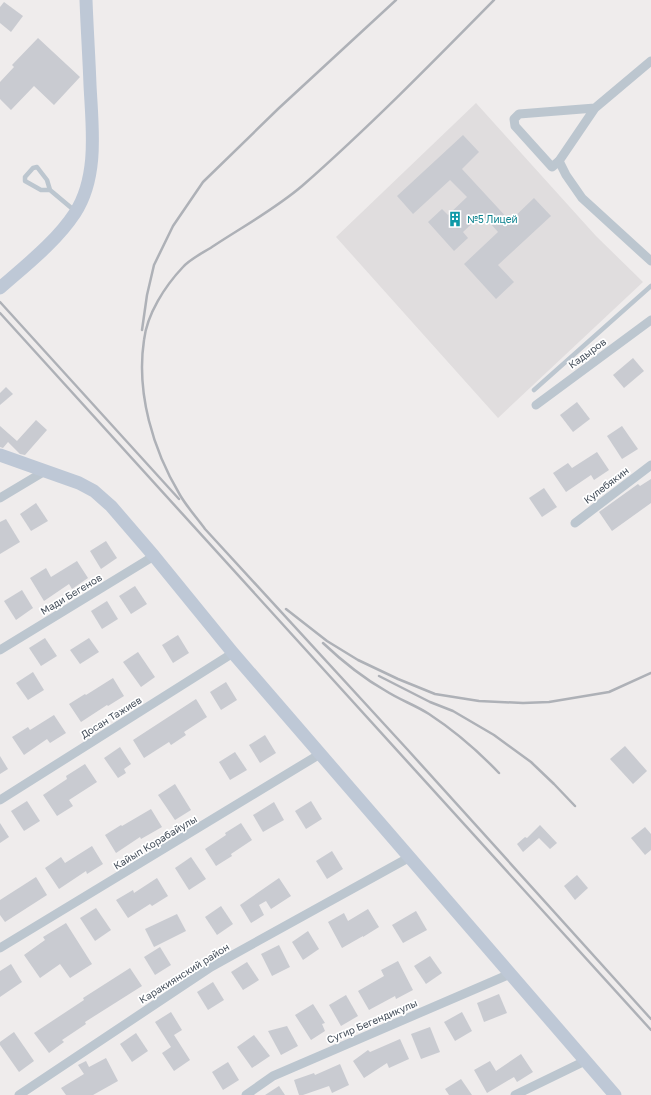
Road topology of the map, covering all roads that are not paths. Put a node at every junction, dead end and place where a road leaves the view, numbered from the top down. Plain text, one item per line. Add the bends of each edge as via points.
1 (86, 0) edge
2 (651, 61) edge
3 (595, 108) junction
4 (559, 161) junction
5 (50, 190) junction
6 (76, 212) junction
7 (651, 261) edge
8 (651, 286) edge
9 (0, 288) edge
10 (651, 320) edge
11 (534, 390) dead end
12 (536, 405) dead end
13 (0, 455) edge
14 (651, 465) edge
15 (45, 471) junction
16 (0, 498) edge
17 (574, 523) dead end
18 (154, 556) junction
19 (0, 650) edge
20 (233, 653) junction
21 (320, 754) junction
22 (0, 800) edge
23 (410, 858) junction
24 (0, 948) edge
25 (510, 974) junction
26 (585, 1061) junction
27 (20, 1095) edge
28 (246, 1095) edge
29 (515, 1095) edge
30 (615, 1095) edge

1 - 6 street via 93,134 91,166 85,192
2 - 3 street
3 - 4 street
3 - 4 street via 519,114 514,119 515,126 552,167
4 - 7 street via 582,198
5 - 5 lane via 47,180 36,167 25,177 25,181 41,190
5 - 6 lane
6 - 9 street via 59,234
8 - 11 lane
10 - 12 street, Кадыров
13 - 15 street
14 - 17 street, Кулебякин
15 - 16 street
15 - 18 street via 94,491 111,506
18 - 19 street, Мади Бегенов
18 - 20 street
20 - 21 street
20 - 22 street, Досан Тажиев
21 - 23 street
21 - 24 street, Кайып Корабайулы
23 - 25 street
23 - 27 street, Каракиянский район via 211,967
25 - 26 street
25 - 28 street, Сугир Бегендикулы via 273,1076
26 - 29 street
26 - 30 street

